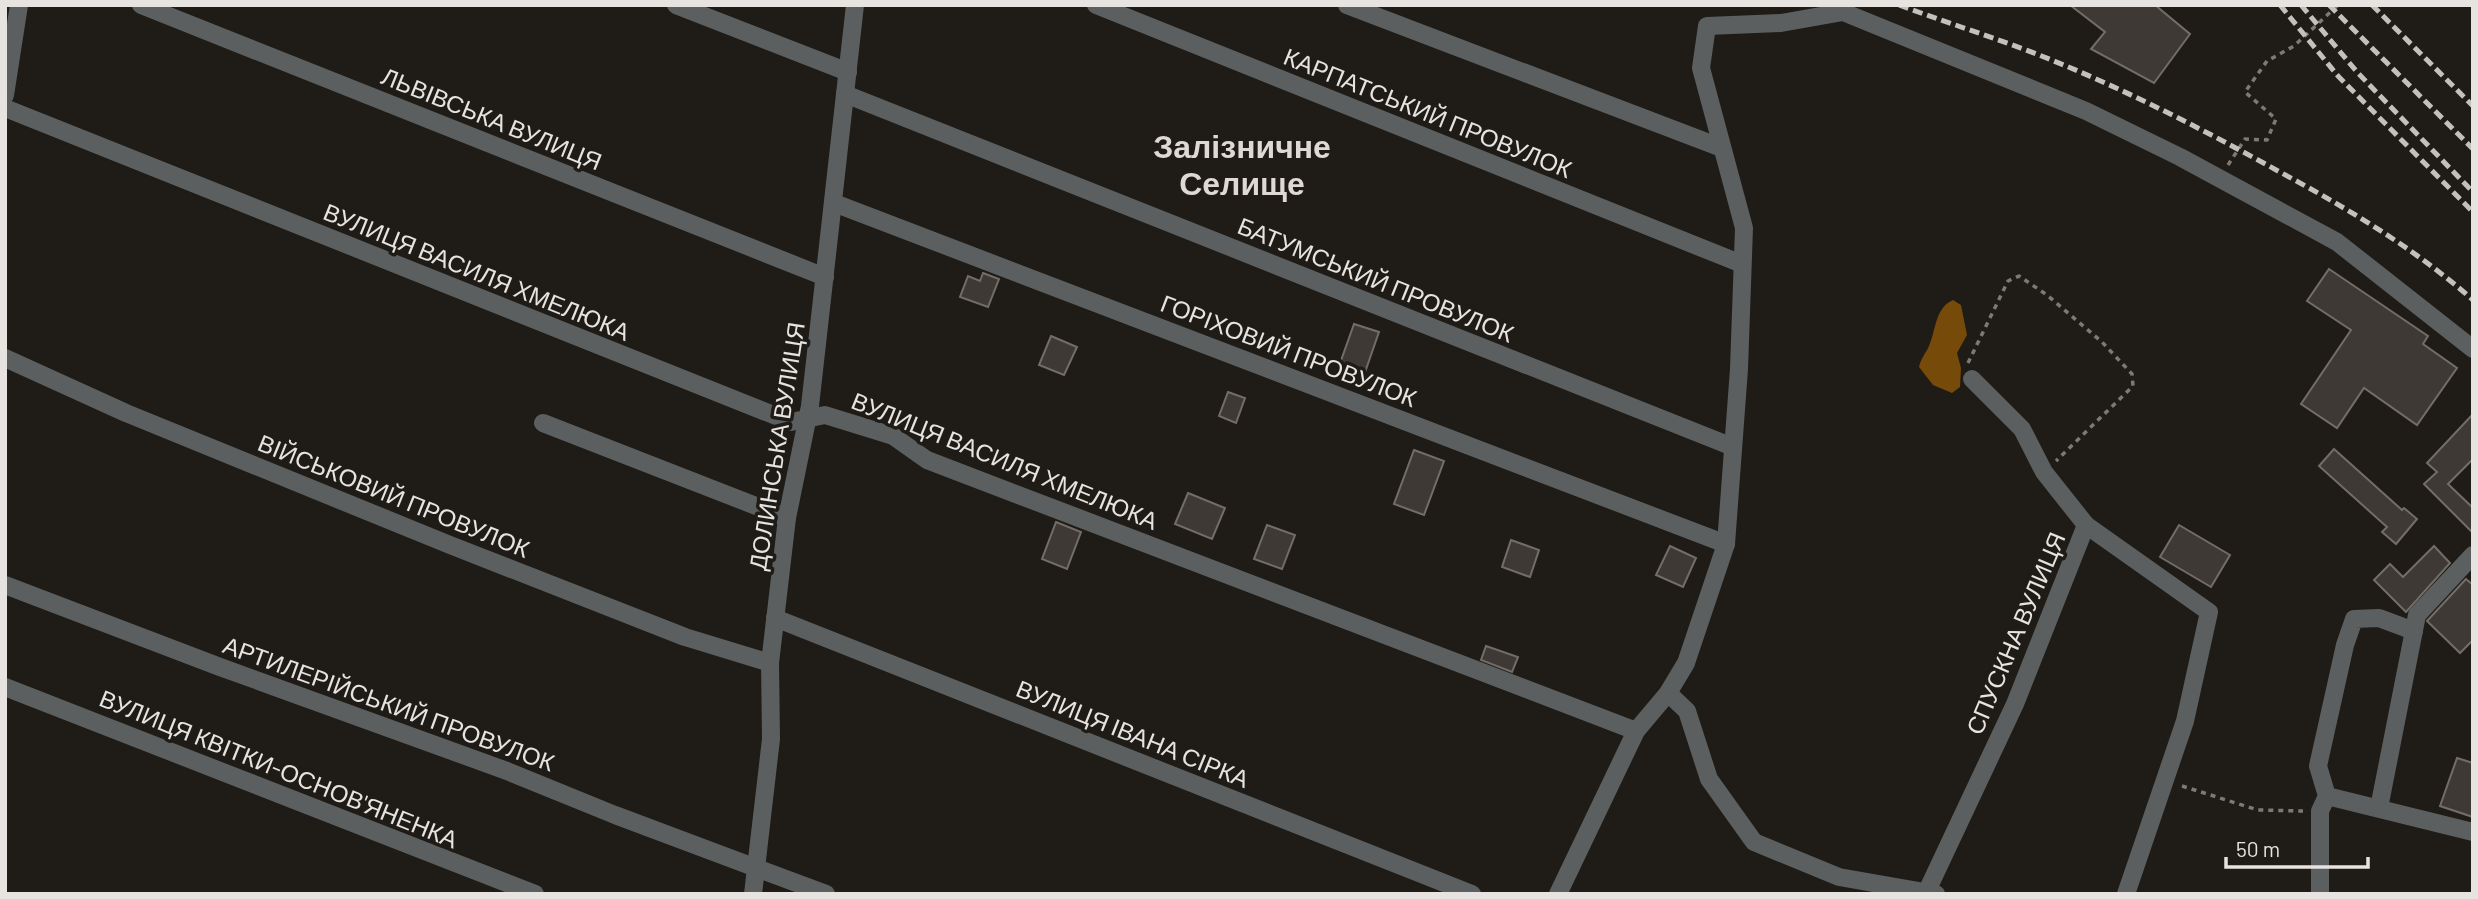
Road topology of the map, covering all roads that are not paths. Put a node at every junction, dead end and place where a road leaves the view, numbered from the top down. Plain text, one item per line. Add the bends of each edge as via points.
1 (19, 5) edge
2 (141, 5) edge
3 (676, 5) edge
4 (855, 5) edge
5 (1096, 5) edge
6 (1347, 5) edge
7 (848, 72) junction
8 (845, 94) junction
9 (5, 95) edge
10 (5, 108) edge
11 (1722, 148) junction
12 (834, 203) junction
13 (1742, 264) junction
14 (825, 276) junction
15 (2473, 349) edge
16 (5, 358) edge
17 (1972, 379) road end
18 (807, 418) junction
19 (543, 423) dead end
20 (1733, 447) junction
21 (787, 518) junction
22 (2086, 526) junction
23 (1726, 544) junction
24 (2473, 555) edge
25 (5, 585) edge
26 (775, 618) junction
27 (2414, 631) junction
28 (770, 663) junction
29 (5, 687) edge
30 (1668, 693) junction
31 (1636, 731) junction
32 (2323, 804) junction
33 (2379, 808) junction
34 (2473, 832) edge
35 (756, 867) junction
36 (1932, 892) edge
37 (534, 894) edge
38 (753, 894) edge
39 (826, 894) edge
40 (1472, 894) edge
41 (1558, 894) edge
42 (2126, 894) edge
43 (2320, 894) edge

1 - 9 street
2 - 14 street, ЛЬВІВСЬКА ВУЛИЦЯ
3 - 7 street
4 - 7 street, ДОЛИНСЬКА ВУЛИЦЯ
5 - 13 street, КАРПАТСЬКИЙ ПРОВУЛОК
6 - 11 street
7 - 8 street, ДОЛИНСЬКА ВУЛИЦЯ
8 - 12 street, ДОЛИНСЬКА ВУЛИЦЯ
8 - 20 street, БАТУМСЬКИЙ ПРОВУЛОК
10 - 18 street, ВУЛИЦЯ ВАСИЛЯ ХМЕЛЮКА via 791,422
11 - 13 street via 1744,228
11 - 15 street via 1701,68 1707,26 1782,23 1843,12 2086,111 2219,178 2337,242
12 - 14 street, ДОЛИНСЬКА ВУЛИЦЯ
12 - 23 street, ГОРІХОВИЙ ПРОВУЛОК
13 - 20 street
14 - 18 street, ДОЛИНСЬКА ВУЛИЦЯ
16 - 28 street, ВІЙСЬКОВИЙ ПРОВУЛОК via 126,413 463,550 685,637
17 - 22 street, СПУСКНА ВУЛИЦЯ via 2022,429 2044,472
18 - 21 street, ДОЛИНСЬКА ВУЛИЦЯ
18 - 31 street, ВУЛИЦЯ ВАСИЛЯ ХМЕЛЮКА via 825,415 893,436 927,460
19 - 21 street
20 - 23 street
21 - 26 street, ДОЛИНСЬКА ВУЛИЦЯ
22 - 36 street, СПУСКНА ВУЛИЦЯ via 2015,704
22 - 42 street via 2209,612 2185,721
23 - 30 street via 1686,663
24 - 27 street via 2417,615
25 - 35 street, АРТИЛЕРІЙСЬКИЙ ПРОВУЛОК
26 - 28 street, ДОЛИНСЬКА ВУЛИЦЯ
26 - 40 street, ВУЛИЦЯ ІВАНА СІРКА
27 - 32 street via 2379,618 2354,620 2318,766
27 - 33 street
28 - 35 street, ДОЛИНСЬКА ВУЛИЦЯ via 771,739
29 - 37 street, ВУЛИЦЯ КВІТКИ-ОСНОВ'ЯНЕНКА
30 - 31 street
30 - 36 street via 1688,711 1709,779 1754,842 1839,877
31 - 41 street
32 - 33 street
32 - 43 street
33 - 34 street
35 - 38 street, ДОЛИНСЬКА ВУЛИЦЯ
35 - 39 street, АРТИЛЕРІЙСЬКИЙ ПРОВУЛОК

